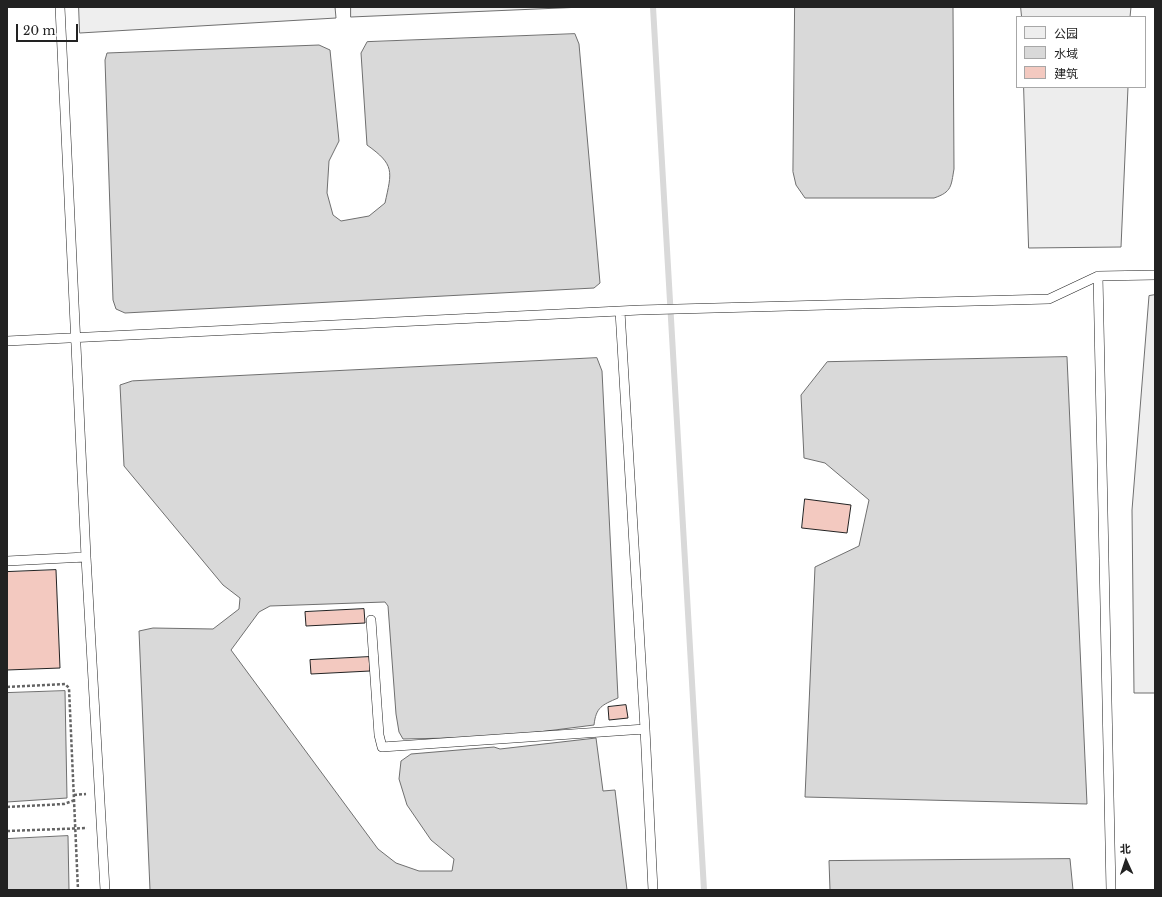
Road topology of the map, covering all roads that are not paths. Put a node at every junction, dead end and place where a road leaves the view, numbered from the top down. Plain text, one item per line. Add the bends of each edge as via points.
1 (60, 7) edge
2 (1155, 275) edge
3 (1098, 276) junction
4 (620, 311) junction
5 (75, 337) junction
6 (7, 341) edge
7 (86, 557) junction
8 (7, 561) edge
9 (371, 620) dead end
10 (645, 730) junction
11 (105, 890) edge
12 (652, 890) edge
13 (1111, 890) edge

1 - 5 lane
2 - 3 lane
3 - 4 lane via 1049,299
3 - 13 lane
4 - 5 lane
4 - 10 lane
5 - 6 lane
5 - 7 lane
7 - 8 lane
7 - 11 lane
9 - 10 lane via 382,747
10 - 12 lane

